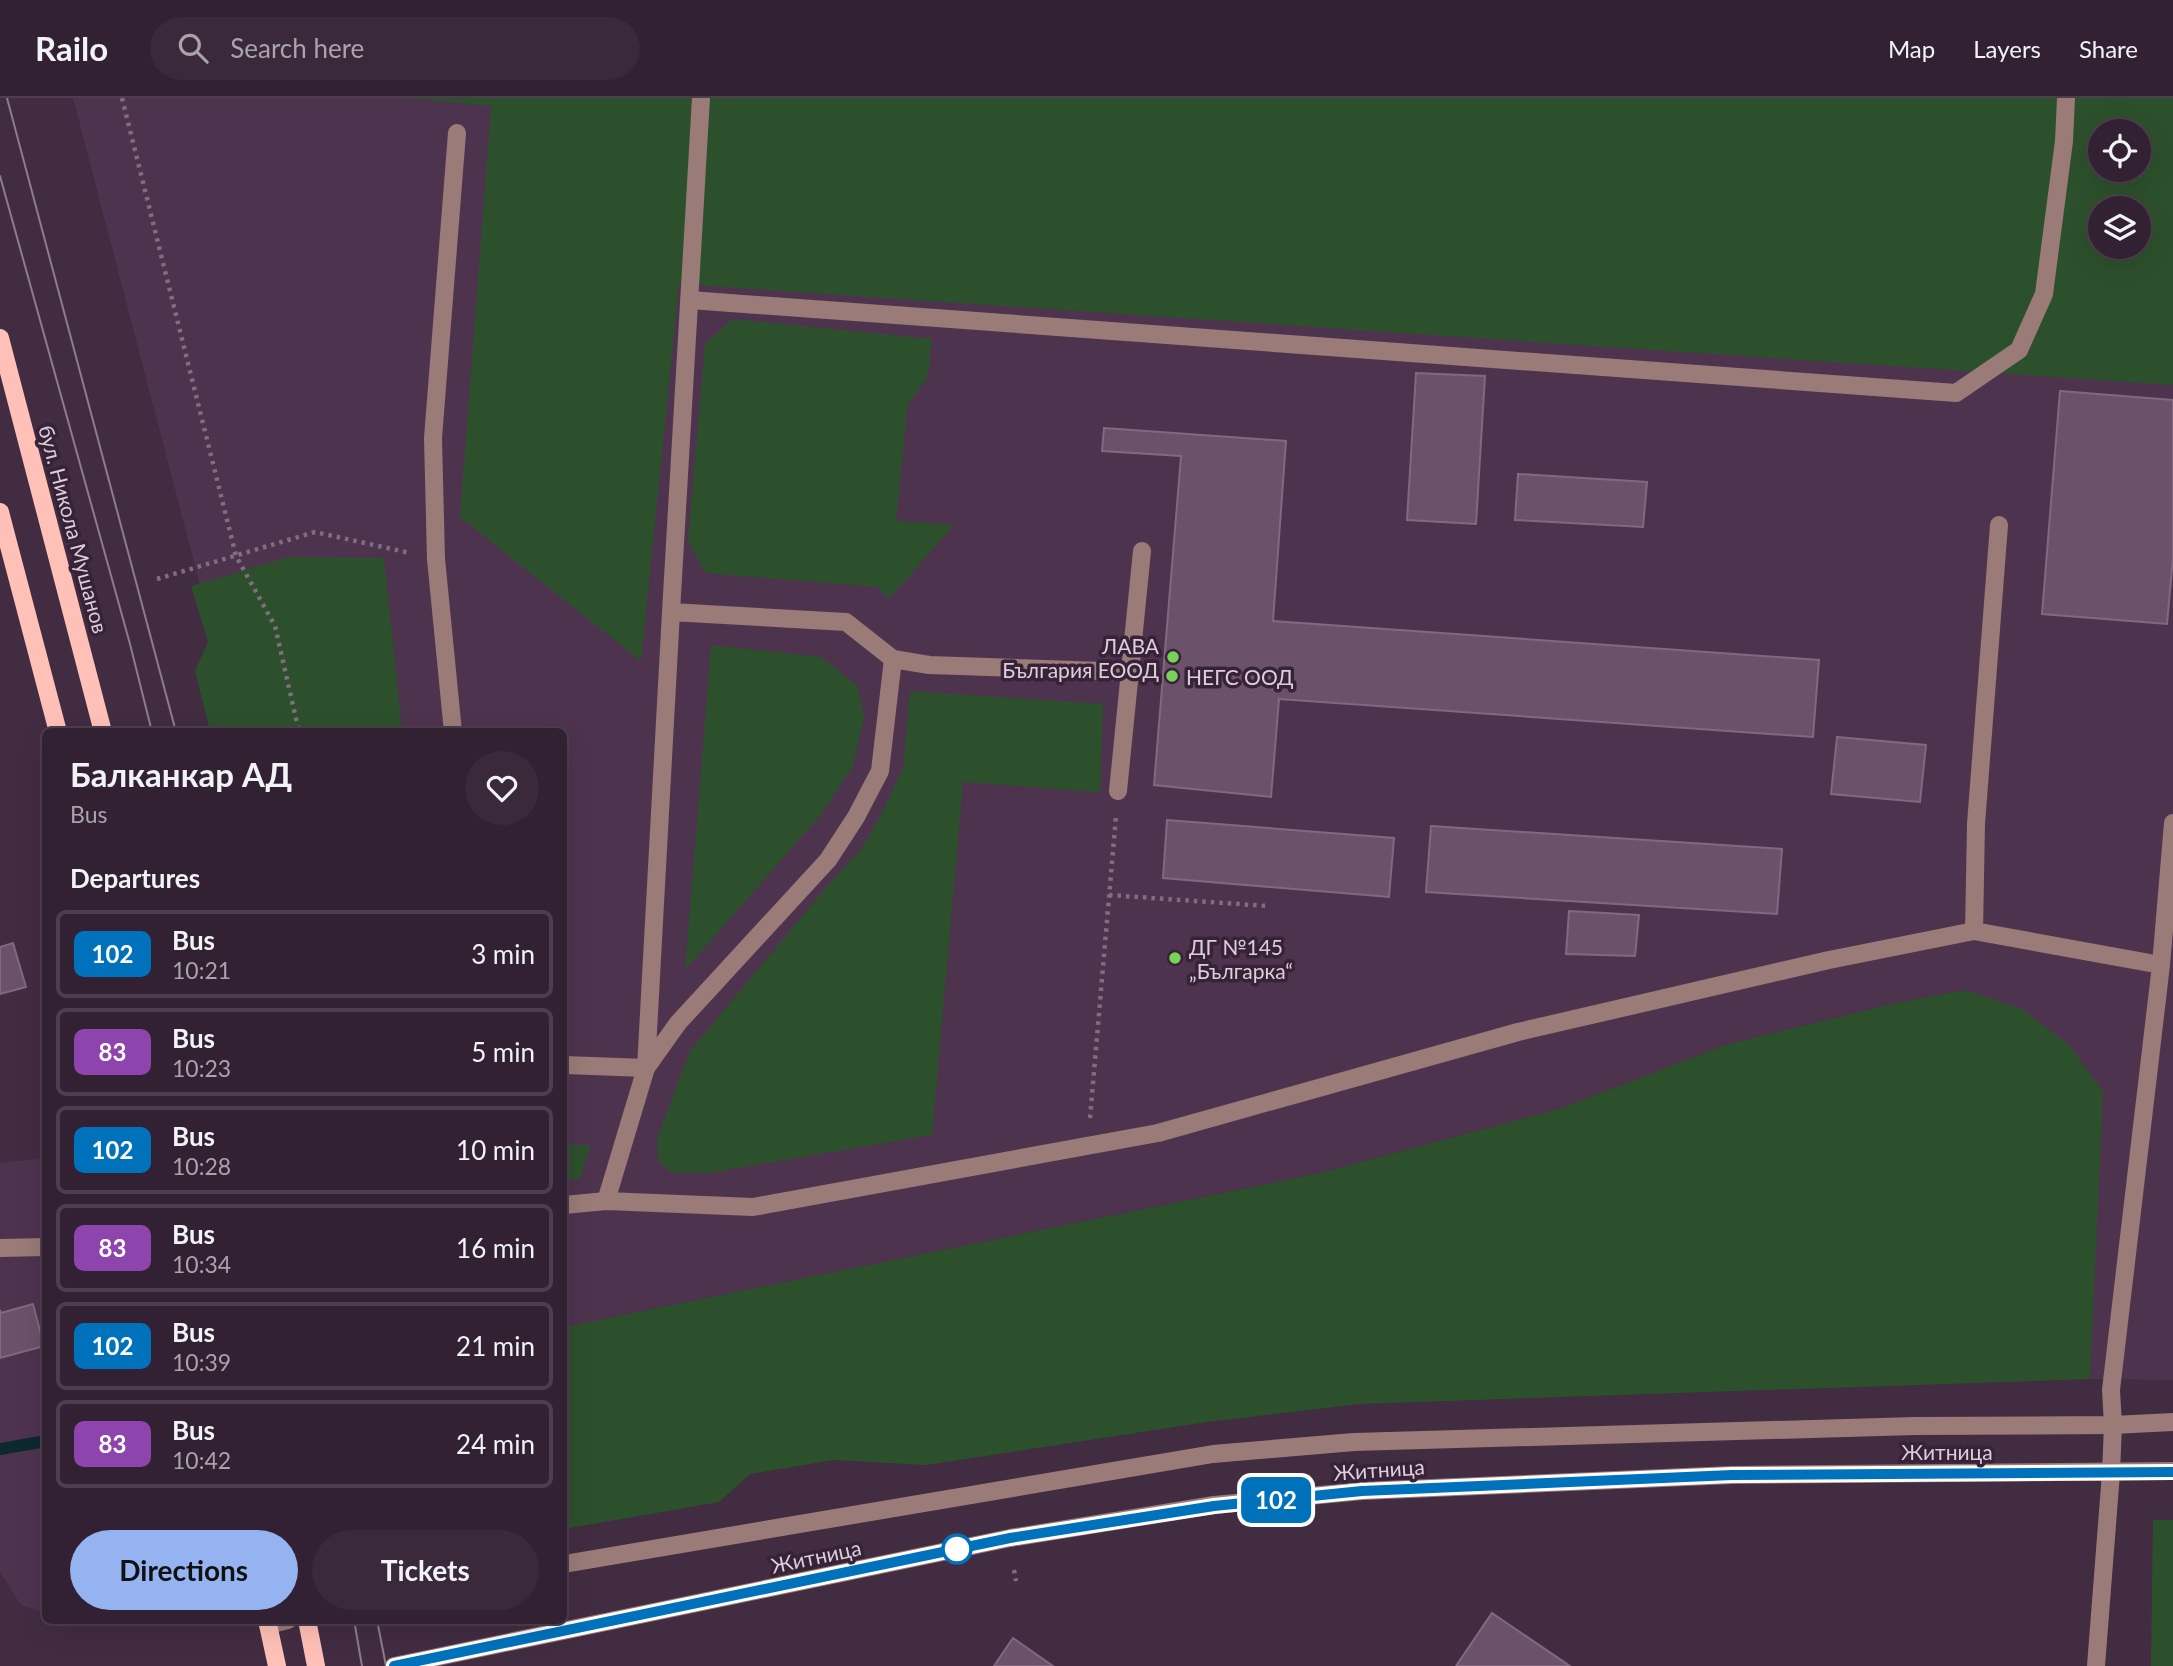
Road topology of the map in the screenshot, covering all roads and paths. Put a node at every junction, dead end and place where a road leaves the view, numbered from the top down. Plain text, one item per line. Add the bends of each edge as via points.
1 (122, 98) edge
2 (701, 98) edge
3 (2066, 98) edge
4 (457, 133) dead end
5 (690, 300) junction
6 (0, 338) edge
7 (0, 512) edge
8 (1999, 524) dead end
9 (1143, 551) dead end
10 (236, 555) junction
11 (436, 559) junction
12 (157, 579) dead end
13 (671, 612) junction
14 (893, 659) junction
15 (1131, 672) junction
16 (57, 728) edge
17 (102, 728) edge
18 (298, 728) edge
19 (453, 728) edge
20 (1118, 791) joint
21 (2173, 822) edge
22 (1109, 895) junction
23 (1267, 906) dead end
24 (1974, 931) junction
25 (2161, 965) junction
26 (567, 1065) edge
27 (646, 1068) junction
28 (1090, 1110) dead end
29 (606, 1201) junction
30 (567, 1205) edge
31 (42, 1247) edge
32 (0, 1248) edge
33 (2164, 1422) edge
34 (2113, 1425) junction
35 (2173, 1472) edge
36 (2111, 1473) junction
37 (567, 1563) edge
38 (1014, 1570) dead end
39 (1016, 1581) dead end
40 (268, 1624) edge
41 (308, 1624) edge
42 (277, 1666) edge
43 (316, 1666) edge
44 (394, 1666) edge
45 (2096, 1666) edge

1 - 10 path
2 - 5 street
3 - 5 street via 2044,294 2019,350 1956,393
4 - 11 street via 433,438
5 - 13 street
6 - 17 main road, бул. Никола Мушанов
7 - 16 main road
8 - 24 street via 1976,824
9 - 15 street
10 - 11 path via 315,532
10 - 12 path
10 - 18 path via 275,626
11 - 19 street
13 - 14 street via 846,622
13 - 27 street
14 - 15 street via 929,665
14 - 27 street via 880,771 856,817 828,859 678,1023
15 - 20 street
20 - 22 path
21 - 25 street
22 - 23 path
22 - 28 path
24 - 25 street
24 - 29 street via 1518,1032 1158,1133 753,1207
25 - 34 street via 2110,1390
26 - 27 street
27 - 29 street
29 - 30 street
31 - 32 street
33 - 34 street, Житница
34 - 36 street
34 - 37 street, Житница via 1354,1441 1213,1454
35 - 36 street, Житница
36 - 44 street, Житница via 1732,1475 1362,1491 1214,1506 1010,1538
36 - 45 street
38 - 39 path
40 - 42 main road
41 - 43 main road

